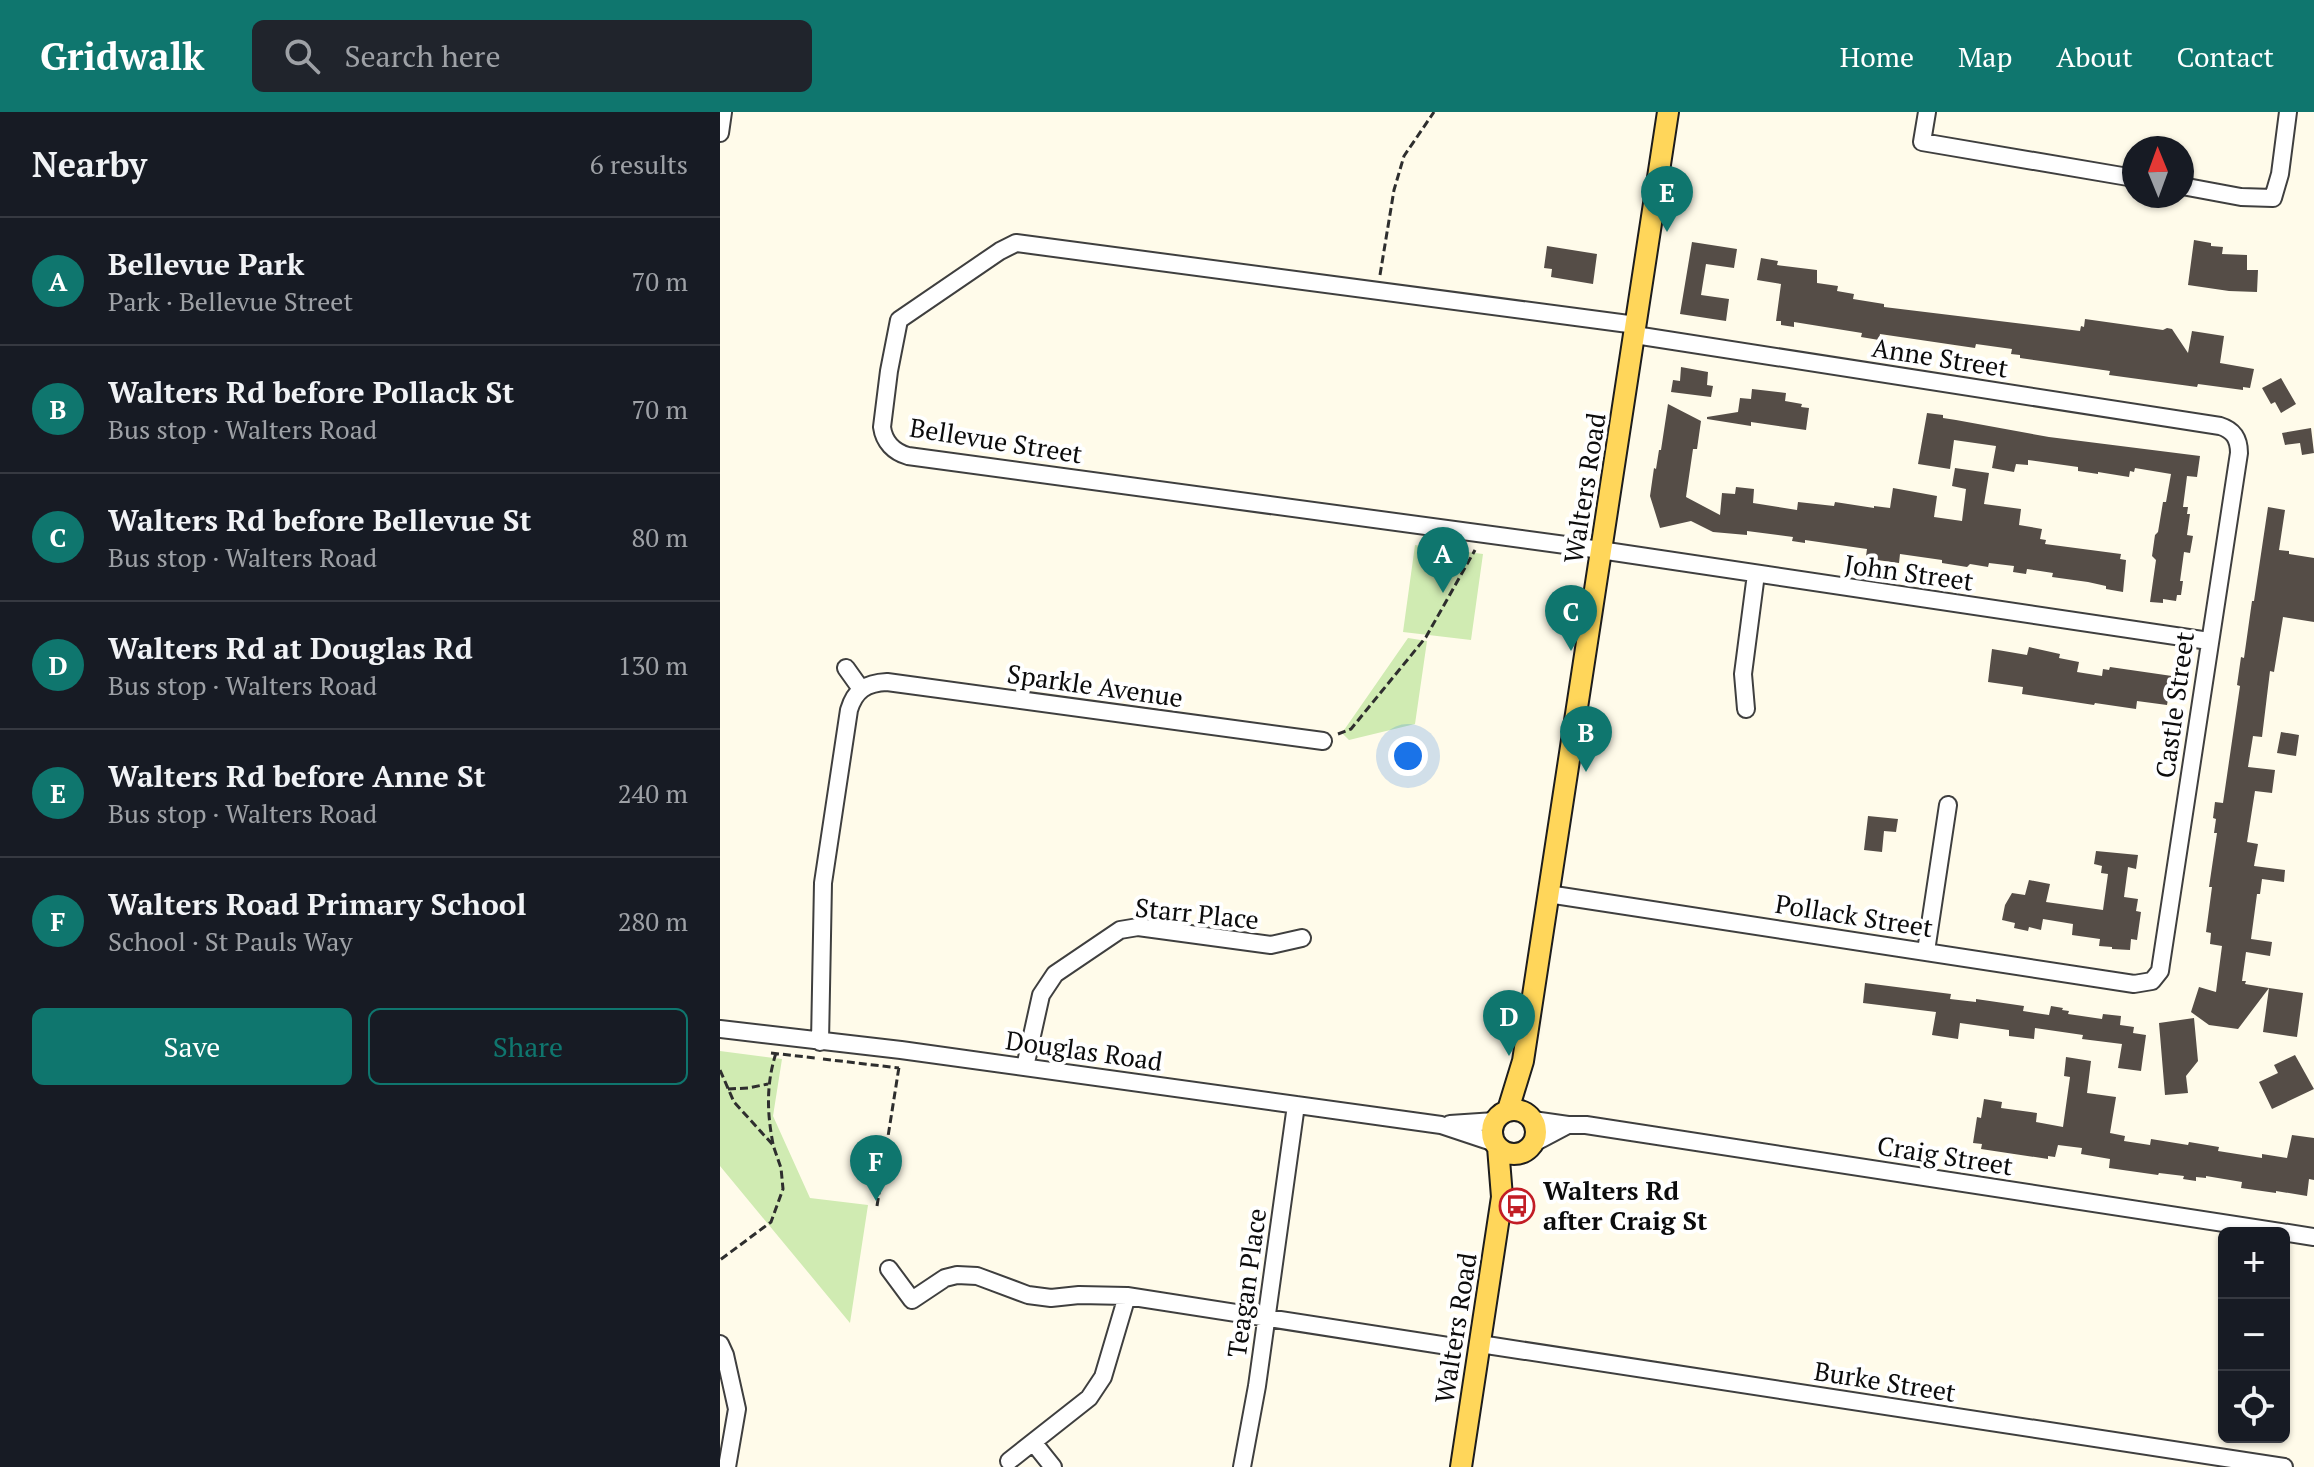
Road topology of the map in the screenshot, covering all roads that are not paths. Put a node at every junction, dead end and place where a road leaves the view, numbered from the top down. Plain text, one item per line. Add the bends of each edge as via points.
1 (723, 112) edge
2 (1668, 112) edge
3 (1927, 112) edge
4 (2288, 112) edge
5 (720, 133) edge
6 (2122, 176) edge
7 (2194, 188) edge
8 (1635, 330) junction
9 (2235, 435) joint
10 (1602, 550) junction
11 (1756, 574) junction
12 (2209, 641) junction
13 (846, 668) dead end
14 (861, 689) junction
15 (1746, 709) dead end
16 (1323, 741) road end
17 (1948, 805) dead end
18 (1548, 894) junction
19 (1302, 938) dead end
20 (1926, 951) junction
21 (2152, 981) joint
22 (720, 1029) edge
23 (820, 1042) junction
24 (1523, 1061) junction
25 (1025, 1067) junction
26 (1296, 1105) junction
27 (1502, 1116) junction
28 (1531, 1118) junction
29 (1441, 1125) junction
30 (1568, 1125) junction
31 (1496, 1145) junction
32 (1529, 1147) junction
33 (1502, 1197) junction
34 (2314, 1237) edge
35 (889, 1269) dead end
36 (1127, 1296) junction
37 (1267, 1317) junction
38 (720, 1344) edge
39 (1480, 1344) junction
40 (1448, 1346) dead end
41 (1033, 1442) junction
42 (1009, 1461) dead end
43 (727, 1467) edge
44 (1053, 1467) edge
45 (1242, 1467) edge
46 (1461, 1467) edge
47 (2284, 1467) edge

1 - 5 street
2 - 8 main road, Walters Road
3 - 6 street via 1922,142
4 - 7 street via 2273,198
8 - 9 street, Anne Street via 2220,426
8 - 10 main road, Walters Road
8 - 10 street, Bellevue Street via 1021,243 1010,245 902,316 895,330 883,435 908,456
9 - 12 street, Castle Street via 2239,453
10 - 11 street, John Street
10 - 18 main road, Walters Road
11 - 12 street, John Street
11 - 15 street via 1743,674
12 - 21 street, Castle Street via 2160,971
13 - 14 street
14 - 16 street, Sparkle Avenue via 887,682
14 - 23 street via 849,710 823,883
17 - 20 street
18 - 20 street, Pollack Street
18 - 24 main road, Walters Road
19 - 25 street, Starr Place via 1271,945 1138,927 1120,930 1055,974 1041,995
20 - 21 street, Pollack Street via 2134,984
22 - 23 street, Douglas Road
23 - 25 street, Douglas Road
24 - 27 main road, Walters Road
24 - 28 main road, Walters Road
25 - 26 street, Douglas Road
26 - 29 street, Douglas Road
26 - 37 street, Teagan Place
27 - 28 main road via 1516,1109
27 - 29 street, Douglas Road
27 - 31 main road via 1492,1128
28 - 30 street, Craig Street
28 - 32 main road via 1537,1131
29 - 31 street, Douglas Road
30 - 32 street
30 - 34 street, Craig Street
31 - 32 main road via 1510,1154
31 - 33 main road, Walters Road
32 - 33 main road, Walters Road
33 - 39 main road, Walters Road
35 - 36 street via 912,1300 957,1275 1051,1298
36 - 37 street
36 - 41 street via 1103,1377 1089,1398
37 - 40 street
37 - 45 street, Teagan Place
38 - 43 street via 737,1409
39 - 46 main road, Walters Road
39 - 47 street, Burke Street
41 - 42 street
41 - 44 street

